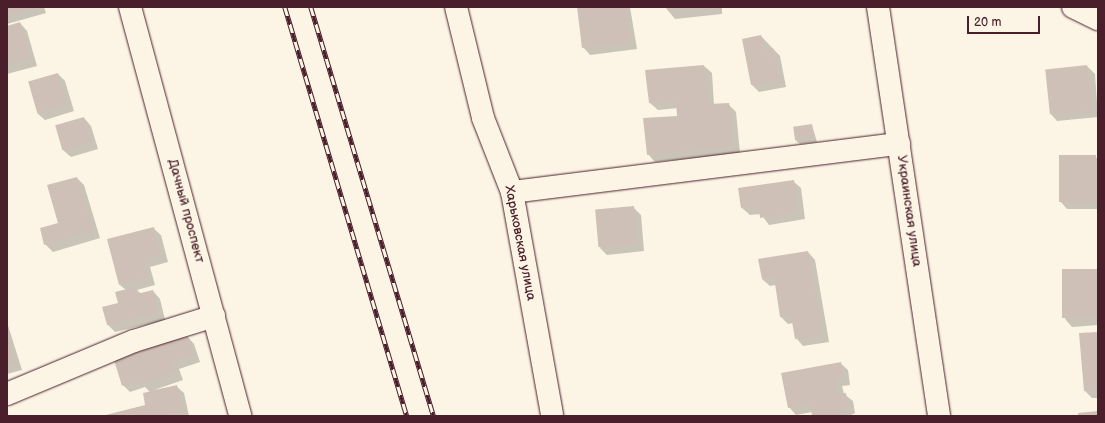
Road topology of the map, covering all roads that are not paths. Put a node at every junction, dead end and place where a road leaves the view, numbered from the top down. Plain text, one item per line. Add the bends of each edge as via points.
1 (130, 7) edge
2 (456, 7) edge
3 (878, 7) edge
4 (1073, 7) edge
5 (1098, 19) edge
6 (899, 144) junction
7 (512, 192) junction
8 (214, 316) junction
9 (7, 394) edge
10 (552, 414) dead end
11 (240, 416) edge
12 (939, 416) edge

1 - 8 street, Дачный проспект
2 - 7 street, Харьковская улица via 483,118
3 - 6 street, Украинская улица
4 - 5 street
6 - 7 street
6 - 12 street, Украинская улица
7 - 10 street, Харьковская улица
8 - 9 street via 134,341
8 - 11 street, Дачный проспект

